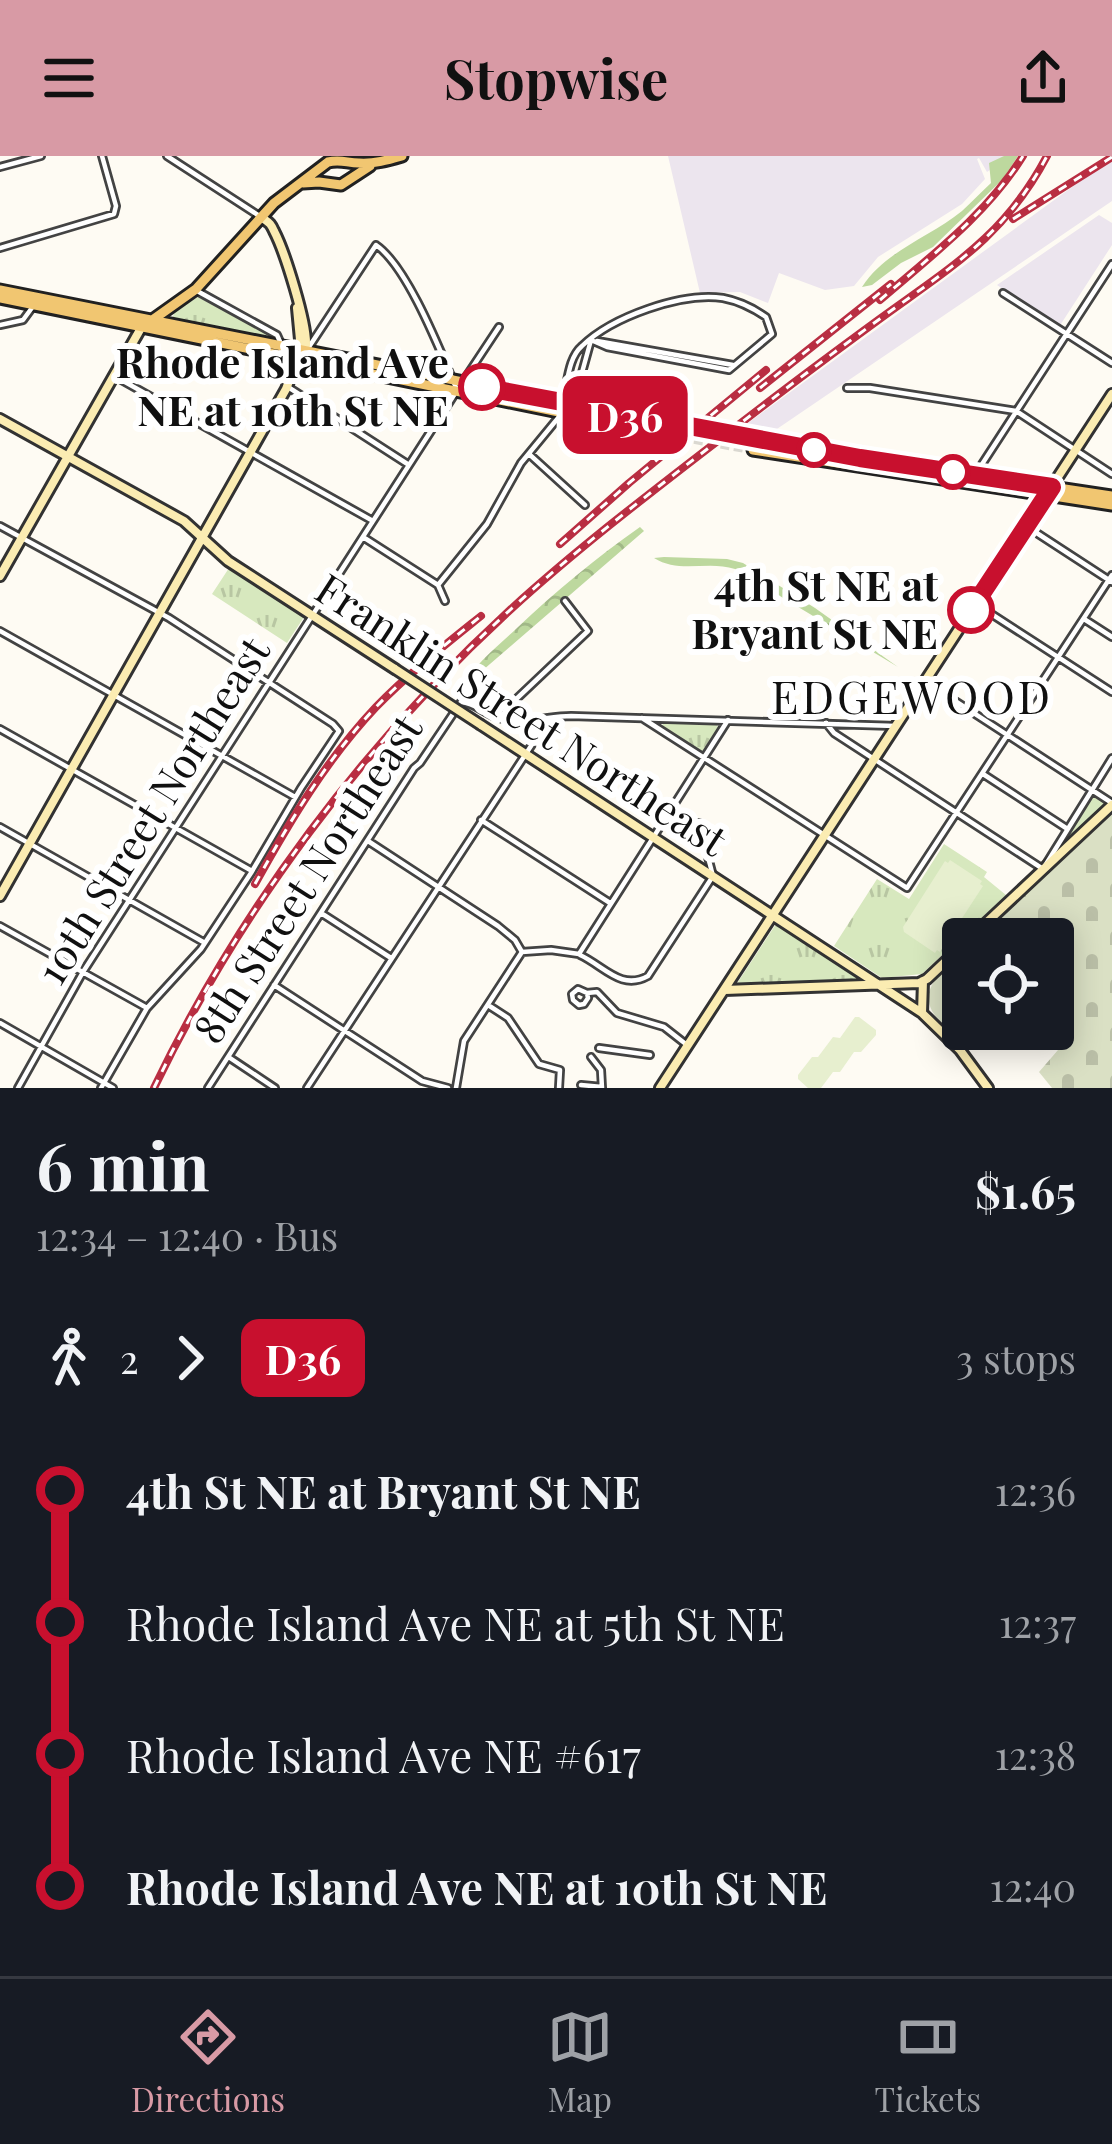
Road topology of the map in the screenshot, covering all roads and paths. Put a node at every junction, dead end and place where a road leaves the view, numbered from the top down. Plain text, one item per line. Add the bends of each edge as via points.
1 (41, 156) edge
2 (102, 156) edge
3 (167, 156) edge
4 (401, 156) edge
5 (347, 160) edge
6 (326, 162) edge
7 (374, 163) junction
8 (0, 167) edge
9 (353, 176) junction
10 (326, 182) junction
11 (301, 184) junction
12 (261, 217) junction
13 (0, 248) edge
14 (1112, 264) edge
15 (196, 289) junction
16 (1004, 293) dead end
17 (0, 294) edge
18 (35, 301) junction
19 (76, 309) junction
20 (153, 319) junction
21 (0, 325) edge
22 (499, 327) dead end
23 (141, 328) junction
24 (1066, 334) junction
25 (591, 340) junction
26 (282, 346) junction
27 (302, 354) junction
28 (1112, 363) edge
29 (580, 374) junction
30 (113, 375) junction
31 (457, 385) junction
32 (288, 386) junction
33 (848, 388) dead end
34 (1112, 394) edge
35 (566, 406) junction
36 (604, 411) junction
37 (1016, 411) junction
38 (0, 419) edge
39 (626, 425) junction
40 (690, 427) tunnel mouth
41 (681, 437) tunnel mouth
42 (620, 438) dead end
43 (767, 441) tunnel mouth
44 (753, 450) tunnel mouth
45 (1076, 450) junction
46 (250, 452) junction
47 (529, 454) junction
48 (67, 457) junction
49 (409, 465) junction
50 (1112, 474) edge
51 (972, 480) junction
52 (1049, 491) junction
53 (1112, 496) edge
54 (585, 505) dead end
55 (1112, 506) edge
56 (373, 521) junction
57 (0, 526) edge
58 (1026, 526) junction
59 (202, 537) junction
60 (363, 537) junction
61 (22, 538) junction
62 (0, 576) edge
63 (1111, 579) edge
64 (438, 585) junction
65 (446, 601) dead end
66 (566, 601) dead end
67 (976, 604) junction
68 (159, 613) junction
69 (313, 615) junction
70 (1084, 619) junction
71 (0, 631) edge
72 (1112, 637) edge
73 (1058, 658) junction
74 (270, 682) junction
75 (925, 682) junction
76 (1112, 692) edge
77 (113, 694) junction
78 (642, 718) junction
79 (504, 719) junction
80 (548, 720) junction
81 (728, 720) junction
82 (826, 723) junction
83 (896, 726) junction
84 (0, 729) edge
85 (1008, 735) junction
86 (525, 752) junction
87 (222, 756) junction
88 (1112, 758) edge
89 (704, 759) junction
90 (875, 759) junction
91 (71, 769) junction
92 (983, 774) junction
93 (1092, 789) junction
94 (295, 796) junction
95 (1112, 804) edge
96 (957, 814) junction
97 (481, 820) junction
98 (699, 823) dead end
99 (0, 827) edge
100 (176, 828) junction
101 (1066, 828) junction
102 (653, 836) junction
103 (824, 837) junction
104 (368, 841) junction
105 (29, 844) junction
106 (1043, 869) junction
107 (252, 871) junction
108 (713, 876) junction
109 (438, 887) junction
110 (0, 896) edge
111 (129, 900) junction
112 (610, 903) junction
113 (321, 913) junction
114 (773, 915) junction
115 (991, 918) edge
116 (0, 926) edge
117 (205, 943) junction
118 (522, 952) junction
119 (579, 954) junction
120 (391, 958) junction
121 (942, 964) edge
122 (83, 972) junction
123 (923, 981) junction
124 (274, 984) junction
125 (879, 985) junction
126 (725, 990) junction
127 (587, 993) dead end
128 (488, 1005) junction
129 (146, 1008) junction
130 (922, 1013) junction
131 (0, 1023) edge
132 (344, 1030) junction
133 (688, 1045) junction
134 (41, 1046) junction
135 (599, 1048) dead end
136 (650, 1055) dead end
137 (228, 1057) junction
138 (591, 1057) dead end
139 (581, 1083) edge
140 (103, 1085) edge
141 (18, 1088) edge
142 (113, 1088) edge
143 (208, 1088) edge
144 (275, 1088) edge
145 (307, 1088) edge
146 (452, 1088) edge
147 (559, 1088) edge
148 (602, 1088) edge
149 (660, 1088) edge
150 (988, 1088) edge

1 - 8 street
2 - 13 street via 114,214
3 - 12 street
4 - 7 main road
5 - 6 main road
5 - 7 main road
5 - 9 main road
6 - 10 main road
6 - 11 main road
7 - 9 main road
9 - 10 main road
10 - 11 main road
11 - 12 main road
12 - 15 main road
12 - 27 street via 274,230 297,301
14 - 24 street
15 - 20 main road
15 - 26 street via 277,335
16 - 24 street
17 - 18 main road
18 - 19 main road
18 - 21 street via 23,320
19 - 20 main road
19 - 23 main road
20 - 23 main road
20 - 26 main road
22 - 31 street, 10th Street Northeast
23 - 27 main road
23 - 30 street
24 - 28 street
24 - 37 street
25 - 25 street via 739,365 770,337 771,324 718,297 652,308
25 - 29 street
25 - 35 street via 572,361
26 - 27 main road
27 - 31 main road
27 - 31 street via 376,245 393,260
27 - 32 street
29 - 35 street
29 - 36 street via 584,399
30 - 46 street
30 - 48 street
31 - 35 main road
31 - 49 street, 10th Street Northeast
32 - 46 street
32 - 49 street
33 - 37 street
34 - 45 street
35 - 36 main road
35 - 39 main road
35 - 47 street
36 - 40 main road
37 - 45 street
37 - 51 street
38 - 48 street, Franklin Street Northeast
39 - 41 main road
39 - 42 street
43 - 51 main road
44 - 51 main road
45 - 50 street
45 - 52 street
46 - 56 street
46 - 59 street
47 - 54 street
47 - 64 street
48 - 59 street, Franklin Street Northeast
48 - 61 street
49 - 56 street, 10th Street Northeast
51 - 52 main road
52 - 53 main road
52 - 55 main road
52 - 58 street
56 - 60 street, 10th Street Northeast
57 - 61 street
58 - 63 street
58 - 67 street
59 - 68 street
59 - 69 street, Franklin Street Northeast
60 - 64 street
60 - 69 street, 10th Street Northeast
61 - 62 street
61 - 68 street
63 - 70 street
64 - 65 street
66 - 79 street via 588,633
67 - 73 street
67 - 75 street
68 - 74 street
68 - 77 street
69 - 74 street, 10th Street Northeast
69 - 86 street, Franklin Street Northeast, bridge
70 - 72 street
70 - 73 street
71 - 77 street
73 - 76 street
73 - 85 street
74 - 87 street, 10th Street Northeast
74 - 94 street via 337,727
75 - 83 street
75 - 85 street
77 - 87 street
77 - 91 street
78 - 80 street
78 - 81 street
78 - 89 street
79 - 80 street
79 - 104 street, 8th Street Northeast via 469,701 459,704
80 - 86 street
81 - 82 street
81 - 89 street
82 - 83 street
82 - 90 street
83 - 90 street
84 - 91 street
85 - 92 street
85 - 93 street
86 - 97 street
86 - 102 street, Franklin Street Northeast
87 - 94 street
87 - 100 street, 10th Street Northeast
88 - 93 street
89 - 102 street
89 - 103 street
90 - 96 street
90 - 103 street
91 - 100 street
91 - 105 street
92 - 96 street
92 - 101 street
93 - 95 street
93 - 101 street
94 - 107 street
95 - 106 street
96 - 103 street via 905,888
96 - 106 street
97 - 109 street
97 - 112 street
98 - 108 street
99 - 105 street
100 - 107 street
100 - 111 street, 10th Street Northeast
101 - 106 street
102 - 108 street, Franklin Street Northeast
102 - 112 street
103 - 114 street
104 - 109 street
104 - 113 street, 8th Street Northeast
105 - 110 street
105 - 111 street
106 - 115 street
107 - 117 street
108 - 114 street, Franklin Street Northeast
108 - 119 street via 640,981 627,982
109 - 118 street
109 - 120 street
111 - 117 street
111 - 122 street, 10th Street Northeast
112 - 119 street
113 - 120 street
113 - 124 street, 8th Street Northeast
114 - 125 street, Franklin Street Northeast
114 - 126 street
116 - 122 street
117 - 129 street
118 - 119 street
118 - 128 street
120 - 132 street
121 - 123 street
122 - 129 street
122 - 134 street, 10th Street Northeast
123 - 125 street
123 - 130 street
124 - 132 street
124 - 137 street, 8th Street Northeast
125 - 126 street
125 - 130 street, Franklin Street Northeast
126 - 133 street
127 - 133 street
128 - 146 street via 461,1050
128 - 147 street via 508,1018 539,1064 560,1070
129 - 140 street
130 - 150 street, Franklin Street Northeast
131 - 134 street
132 - 145 street
132 - 146 street via 429,1085
133 - 149 street
134 - 140 street
134 - 141 street, 10th Street Northeast
135 - 136 street
137 - 143 street, 8th Street Northeast
137 - 144 street
138 - 148 street
139 - 148 street
140 - 142 street

